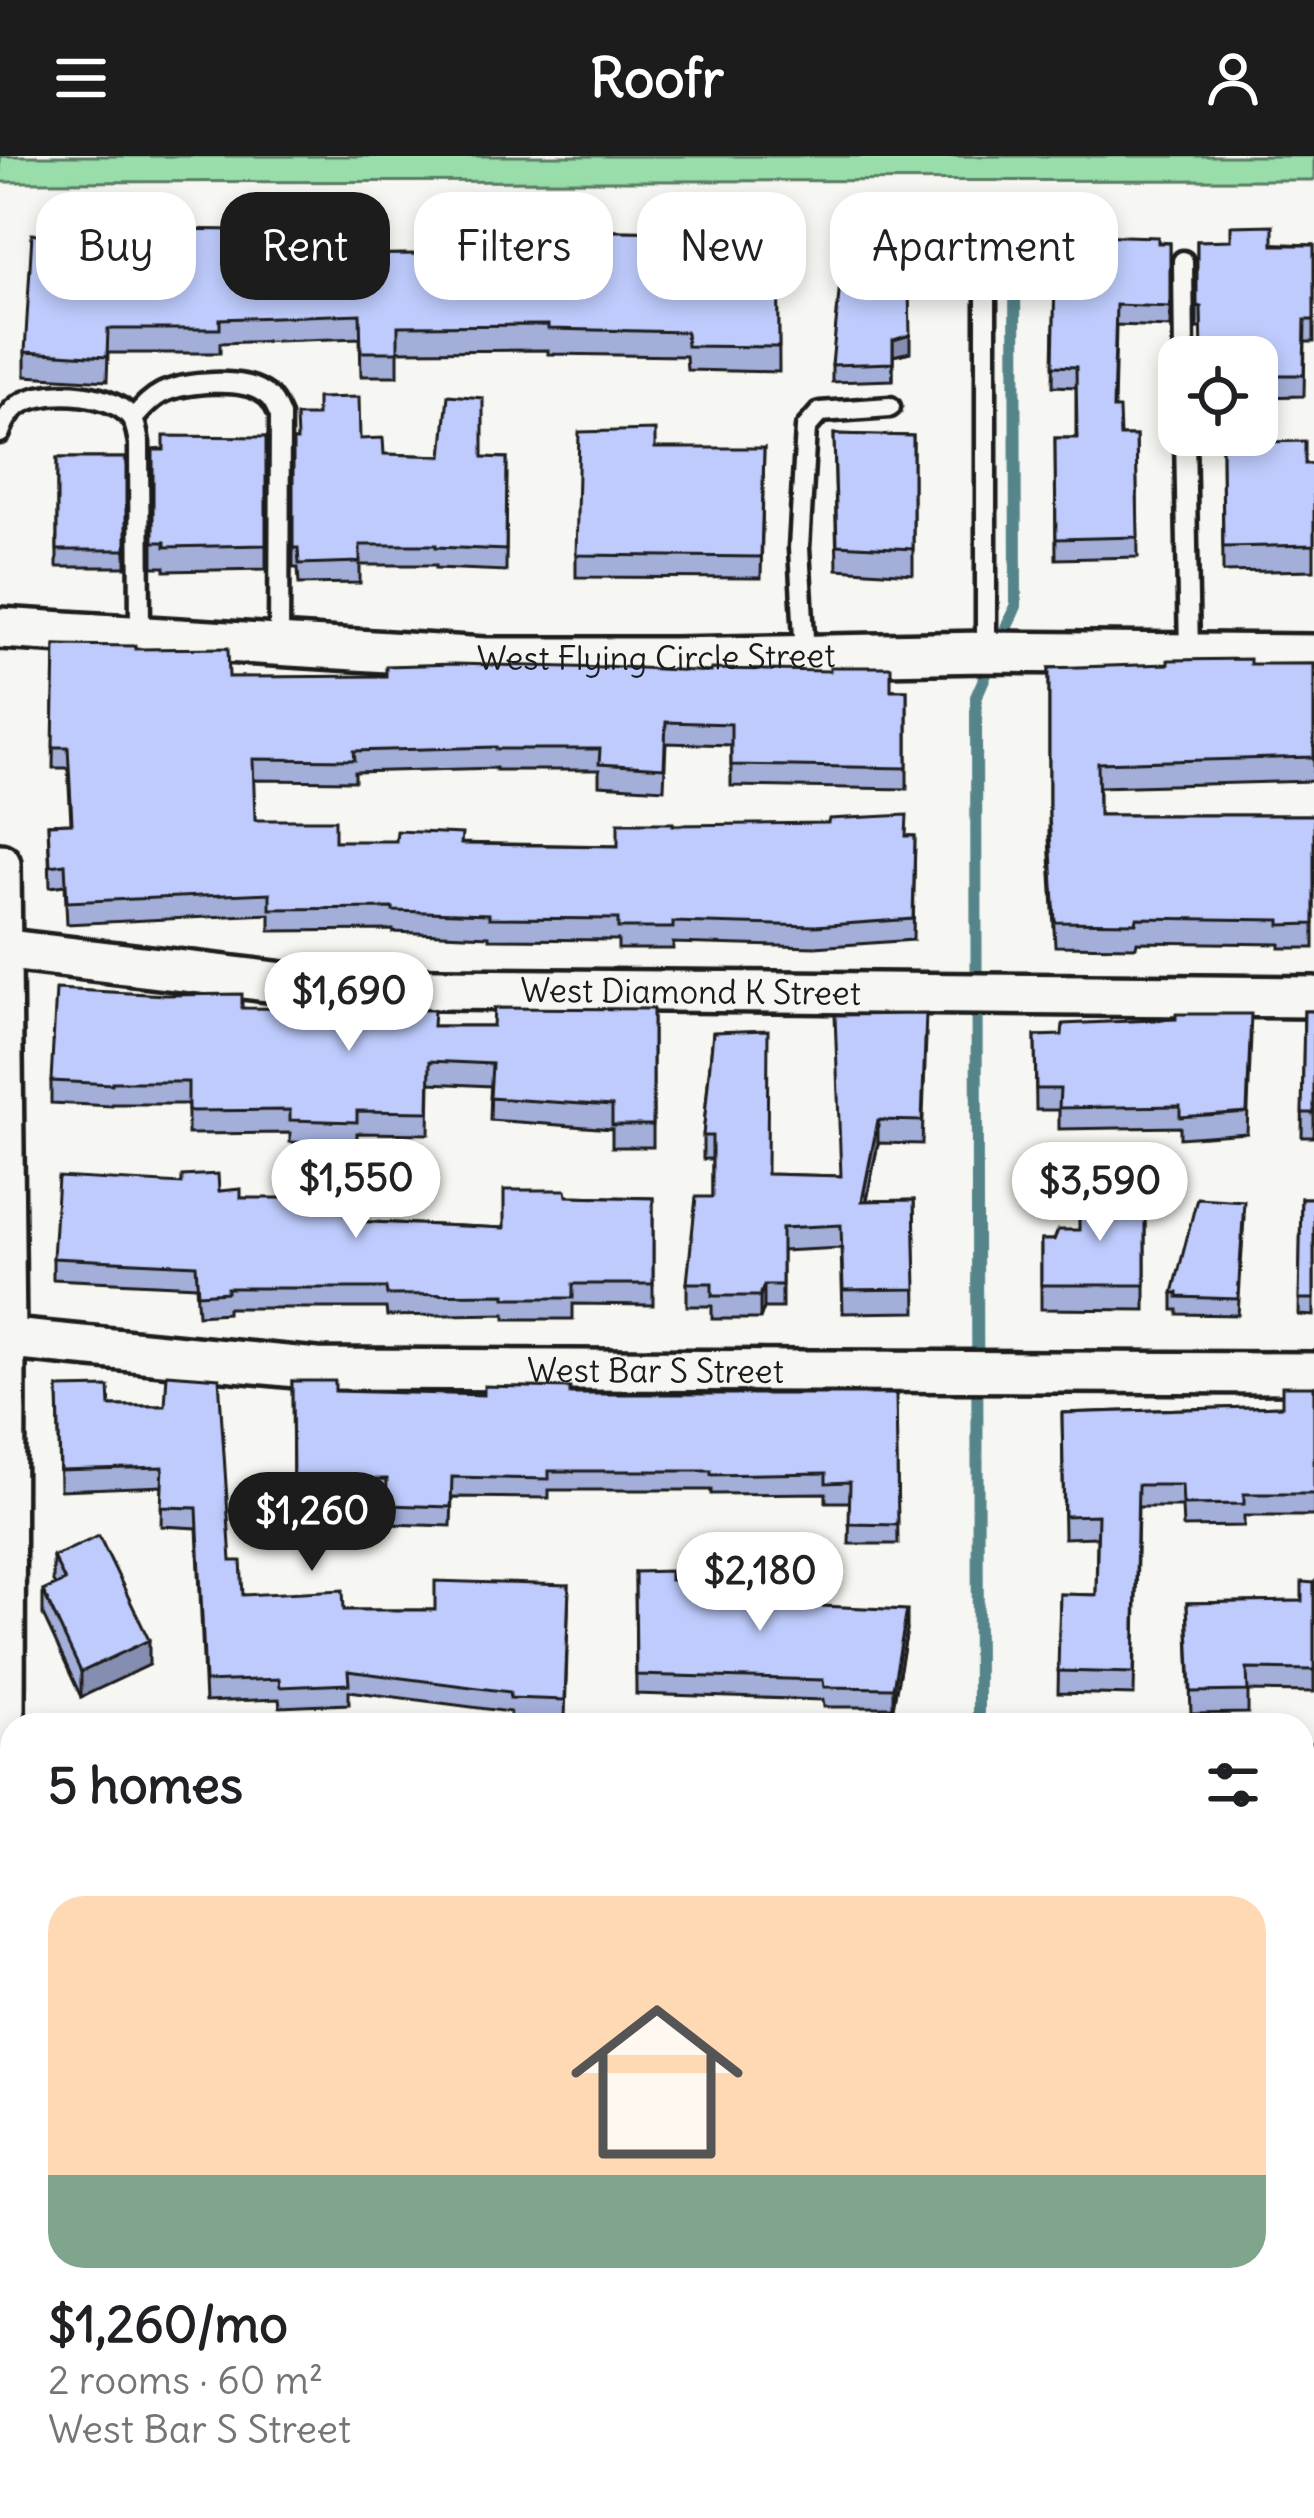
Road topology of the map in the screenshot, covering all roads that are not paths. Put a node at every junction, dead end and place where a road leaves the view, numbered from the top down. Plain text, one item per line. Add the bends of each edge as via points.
1 (1183, 261) dead end
2 (986, 300) edge
3 (1184, 336) edge
4 (890, 407) dead end
5 (133, 418) junction
6 (0, 434) edge
7 (1185, 456) edge
8 (0, 628) edge
9 (140, 637) junction
10 (279, 645) junction
11 (986, 652) junction
12 (1189, 654) junction
13 (805, 656) junction
14 (1314, 656) edge
15 (0, 864) edge
16 (1, 949) edge
17 (1314, 997) edge
18 (2, 1338) edge
19 (1314, 1373) edge
20 (5, 1713) edge

1 - 3 lane
2 - 11 lane
4 - 13 lane via 820,412 806,428 799,548
5 - 6 lane via 111,400 37,396 16,406
5 - 9 lane
5 - 10 lane via 158,394 181,387 247,385 273,400 280,416
7 - 12 lane
8 - 9 street, West Flying Circle Street
9 - 10 street, West Flying Circle Street
10 - 13 street, West Flying Circle Street via 485,658
11 - 12 street, West Flying Circle Street
11 - 13 street, West Flying Circle Street
12 - 14 street, West Flying Circle Street
15 - 16 street
16 - 17 street, West Diamond K Street via 326,988
16 - 18 street
18 - 19 street, West Bar S Street via 317,1369
18 - 20 street

